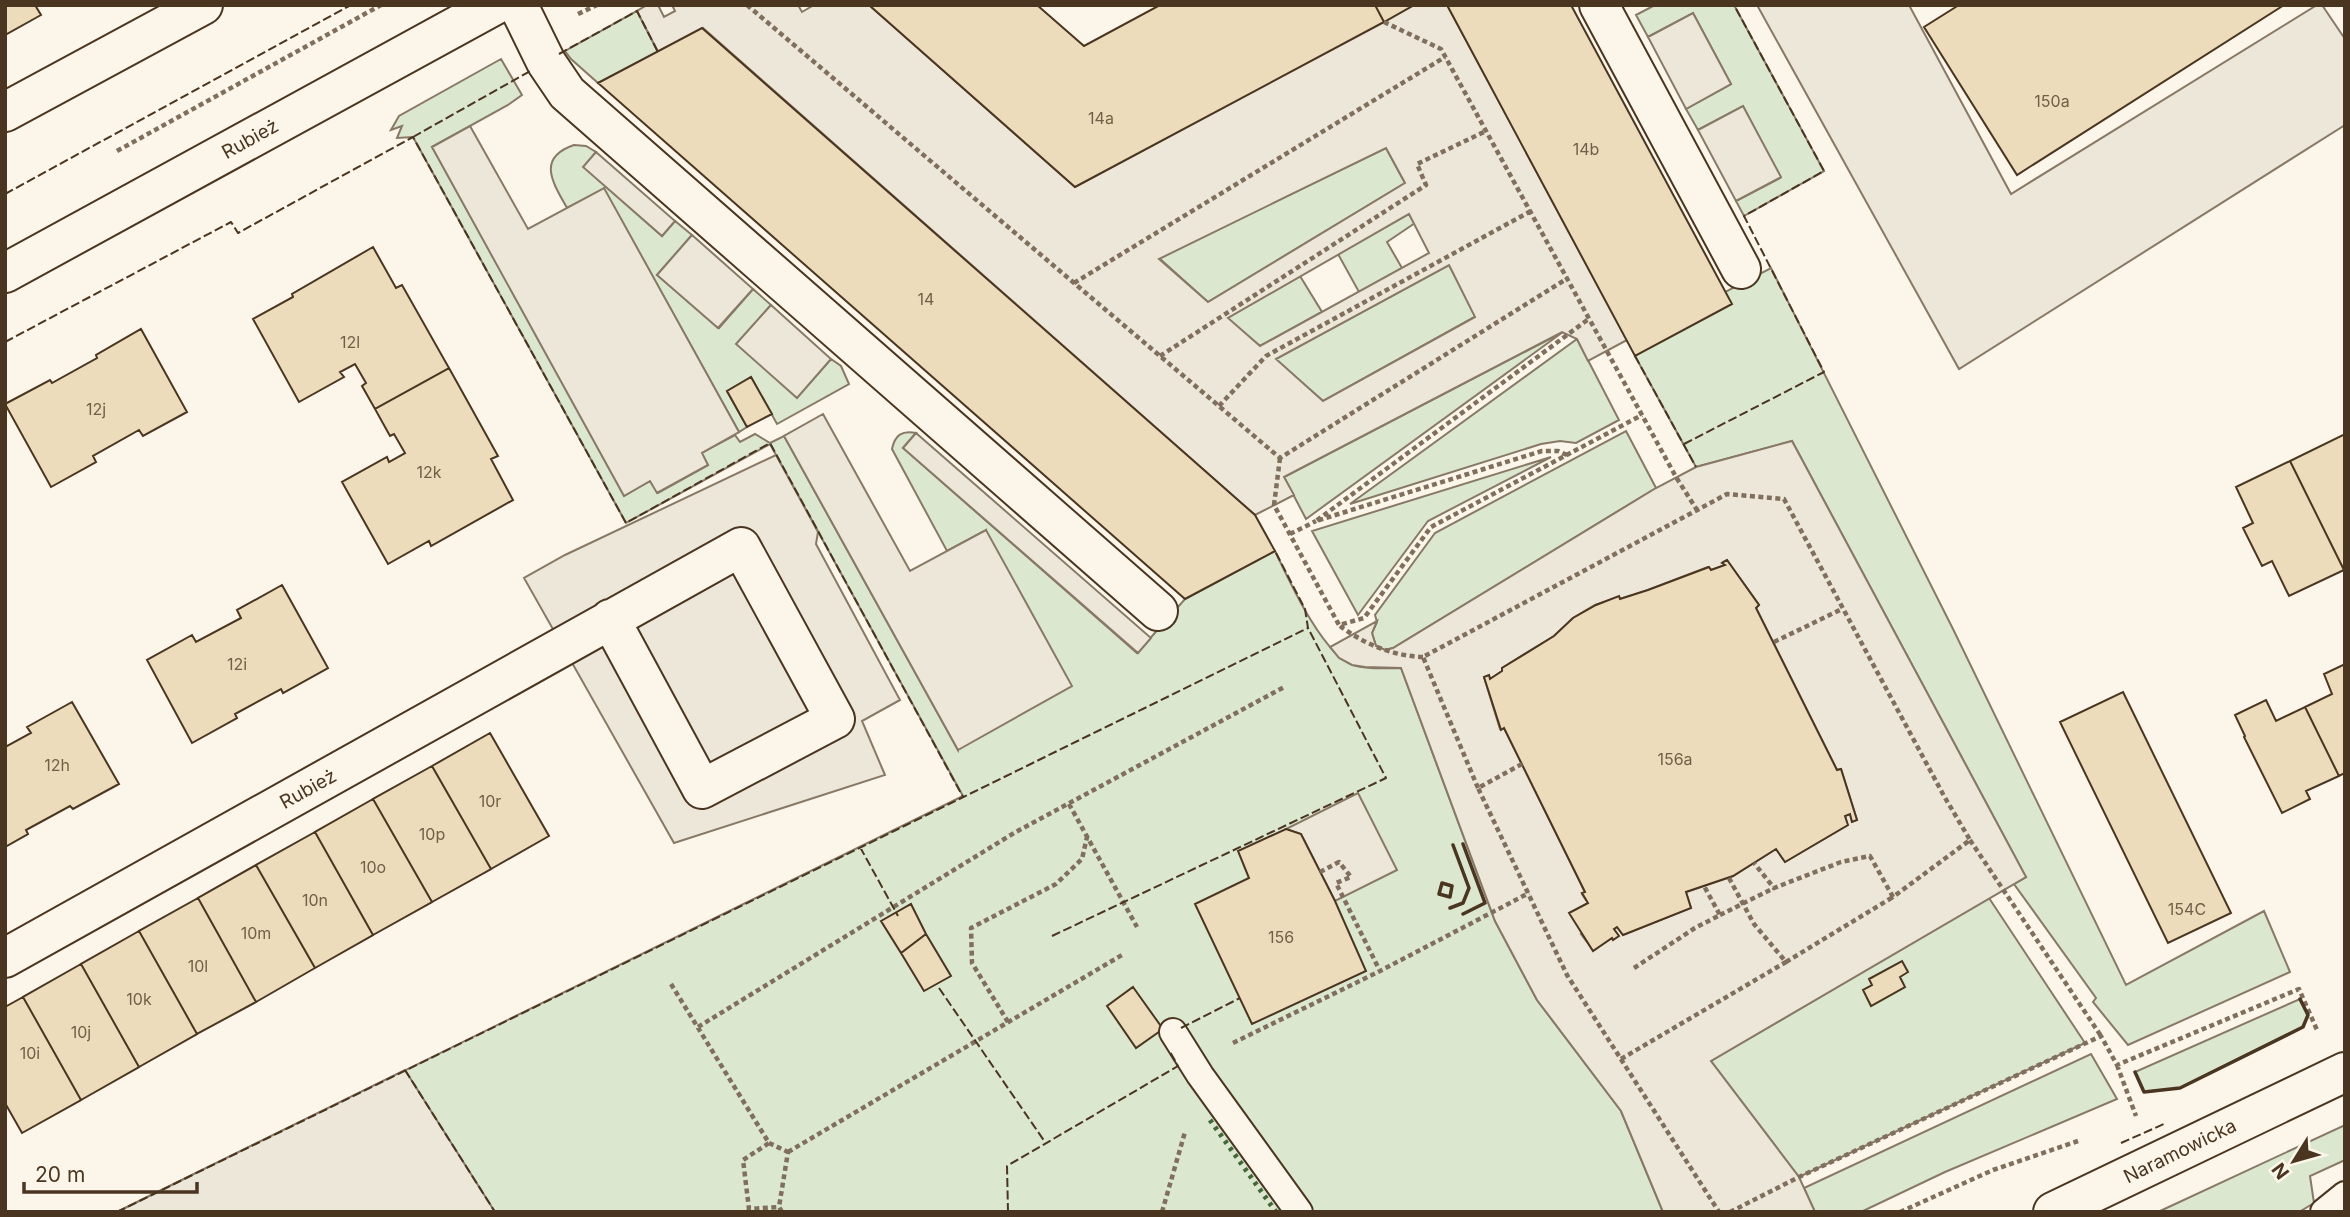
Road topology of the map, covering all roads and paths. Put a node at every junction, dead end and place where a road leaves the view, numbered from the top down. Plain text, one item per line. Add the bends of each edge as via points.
1 (203, 5) edge
2 (381, 5) edge
3 (495, 5) edge
4 (518, 5) edge
5 (747, 5) edge
6 (1599, 5) edge
7 (1384, 22) dead end
8 (1445, 57) junction
9 (5, 112) edge
10 (1486, 131) junction
11 (112, 153) dead end
12 (1531, 211) junction
13 (1741, 270) dead end
14 (5, 273) edge
15 (1568, 278) junction
16 (1074, 283) junction
17 (1590, 318) junction
18 (1160, 356) junction
19 (1219, 406) junction
20 (1642, 415) junction
21 (1567, 456) junction
22 (1280, 458) junction
23 (1697, 510) junction
24 (1316, 521) junction
25 (1290, 534) junction
26 (1843, 609) junction
27 (1158, 611) dead end
28 (610, 619) junction
29 (1339, 625) junction
30 (1774, 642) dead end
31 (1423, 657) junction
32 (1286, 686) dead end
33 (1522, 764) dead end
34 (1478, 788) junction
35 (1069, 804) junction
36 (1087, 837) junction
37 (1970, 840) junction
38 (1754, 863) dead end
39 (1320, 872) dead end
40 (1729, 877) dead end
41 (1704, 886) dead end
42 (1774, 888) junction
43 (1529, 893) junction
44 (1893, 897) junction
45 (1720, 915) junction
46 (1137, 927) dead end
47 (1122, 955) dead end
48 (5, 958) edge
49 (1786, 962) junction
50 (1634, 968) dead end
51 (1380, 971) junction
52 (671, 984) dead end
53 (1008, 1022) junction
54 (698, 1027) junction
55 (1173, 1032) dead end
56 (2101, 1037) junction
57 (2321, 1039) dead end
58 (1621, 1059) junction
59 (2117, 1065) junction
60 (2345, 1072) edge
61 (1200, 1075) junction
62 (2140, 1127) dead end
63 (769, 1143) junction
64 (788, 1152) junction
65 (2345, 1195) edge
66 (749, 1210) edge
67 (781, 1210) edge
68 (1162, 1212) edge
69 (1299, 1212) edge
70 (1719, 1212) edge
71 (1730, 1212) edge
72 (2053, 1212) edge
73 (2324, 1212) edge

1 - 9 street
2 - 11 path
3 - 14 street, Rubież
4 - 27 street via 567,93
5 - 16 path
6 - 13 street
7 - 8 path via 1441,49
8 - 10 path
8 - 16 path
10 - 12 path
10 - 18 path via 1417,164 1426,185
12 - 15 path
12 - 19 path via 1266,356
15 - 17 path
15 - 22 path
16 - 18 path
17 - 20 path
17 - 24 path
18 - 19 path
19 - 22 path
20 - 21 path
20 - 23 path
21 - 24 path via 1542,451
21 - 29 path via 1431,527 1364,618
22 - 25 path via 1274,505
23 - 26 path via 1727,494 1784,499
23 - 31 path
24 - 25 path
25 - 29 path
26 - 30 path
26 - 37 path
28 - 28 street, Rubież via 702,789 835,719 741,547
28 - 48 street, Rubież
29 - 31 path via 1385,650
31 - 34 path
32 - 35 path
33 - 34 path
34 - 43 path
35 - 36 path
35 - 54 path
36 - 46 path
36 - 53 path via 1082,859 1056,884 971,928 972,963
37 - 44 path
37 - 56 path
38 - 42 path
39 - 51 path via 1339,862 1351,877 1336,883
40 - 49 path via 1754,924
41 - 45 path
42 - 44 path via 1870,856
42 - 45 path, bridge
43 - 51 path
43 - 58 path via 1567,975
44 - 49 path
45 - 50 path
47 - 53 path
49 - 58 path
51 - 61 path via 1214,1052
52 - 54 path
53 - 64 path
54 - 63 path
55 - 61 lane
56 - 59 path
56 - 71 path
57 - 59 path via 2299,989
58 - 70 path
59 - 62 path
60 - 72 street, Naramowicka
61 - 68 path
61 - 69 lane
63 - 64 path
63 - 66 path via 743,1160
64 - 67 path
65 - 73 lane
66 - 67 path

